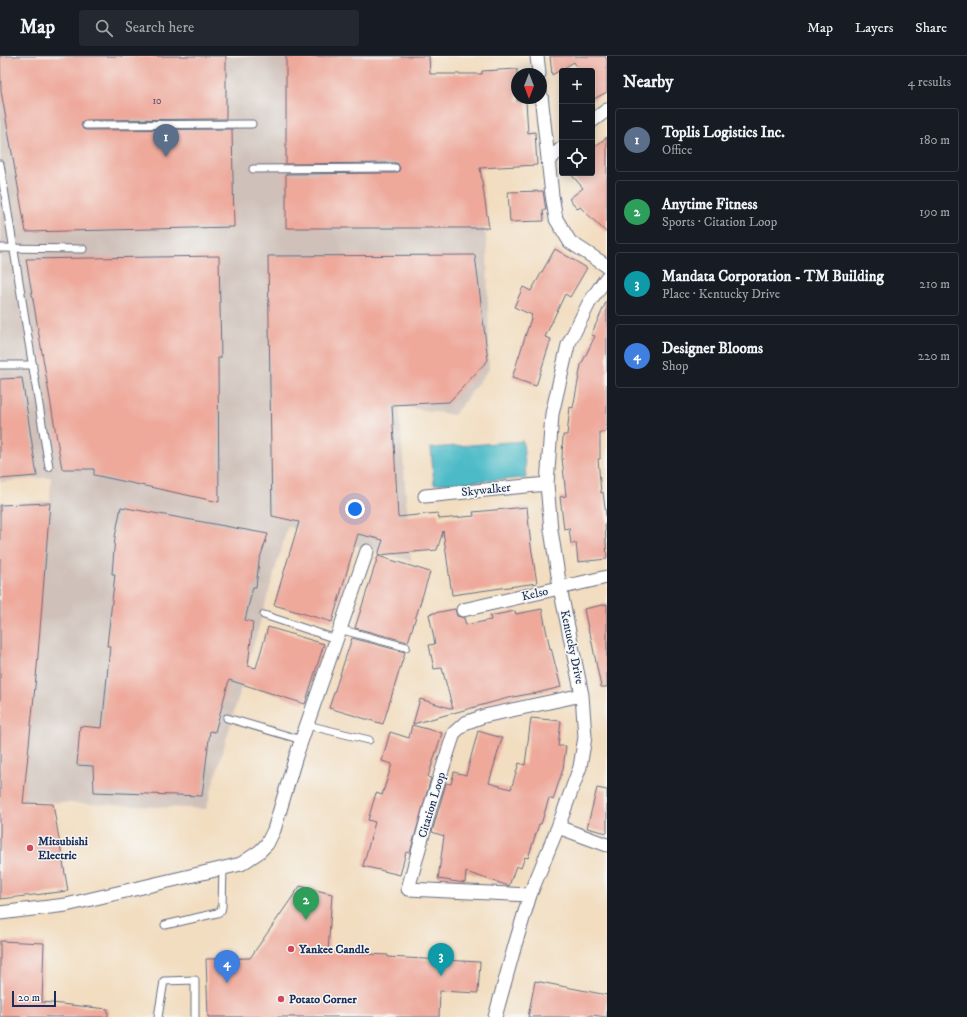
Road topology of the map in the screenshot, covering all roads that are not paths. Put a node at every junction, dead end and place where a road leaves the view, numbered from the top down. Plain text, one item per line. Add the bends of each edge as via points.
1 (537, 56) edge
2 (538, 68) edge
3 (542, 104) edge
4 (607, 110) edge
5 (595, 119) edge
6 (252, 124) dead end
7 (86, 125) dead end
8 (559, 151) edge
9 (548, 160) junction
10 (0, 164) edge
11 (395, 168) dead end
12 (253, 169) dead end
13 (0, 248) edge
14 (13, 248) junction
15 (83, 249) dead end
16 (607, 266) edge
17 (607, 277) edge
18 (0, 365) edge
19 (32, 365) junction
20 (49, 467) dead end
21 (547, 484) junction
22 (425, 496) dead end
23 (367, 551) dead end
24 (607, 577) edge
25 (560, 588) junction
26 (464, 610) dead end
27 (264, 615) dead end
28 (338, 634) junction
29 (406, 647) dead end
30 (582, 695) junction
31 (228, 718) dead end
32 (307, 725) junction
33 (302, 740) junction
34 (369, 740) dead end
35 (558, 827) junction
36 (607, 845) edge
37 (223, 868) junction
38 (530, 895) junction
39 (0, 913) edge
40 (165, 925) dead end
41 (158, 1017) edge
42 (195, 1017) edge
43 (495, 1017) edge

1 - 2 street
3 - 9 street
4 - 5 street
6 - 7 lane
8 - 9 street
9 - 16 street via 556,219 570,242
10 - 14 lane
11 - 12 lane
13 - 14 lane
14 - 15 lane
14 - 19 lane
17 - 21 street, Kentucky Drive via 589,303 568,345 552,414
18 - 19 lane
19 - 20 lane
21 - 22 street, Skywalker
21 - 25 street, Kentucky Drive
23 - 28 street
24 - 25 street, Kelso
25 - 26 street, Kelso
25 - 30 street, Kentucky Drive
27 - 28 lane
28 - 29 lane
28 - 32 street
30 - 35 street, Kentucky Drive via 585,737 580,767
30 - 38 street, Citation Loop via 484,716 465,723 454,733 408,889
31 - 33 lane
32 - 33 street
32 - 34 lane
33 - 37 street via 274,830 267,844 241,864
35 - 36 street
35 - 38 street, Kentucky Drive
37 - 39 street via 66,905
37 - 40 lane via 221,910
38 - 43 street, Kentucky Drive
41 - 42 lane via 164,981 194,980

